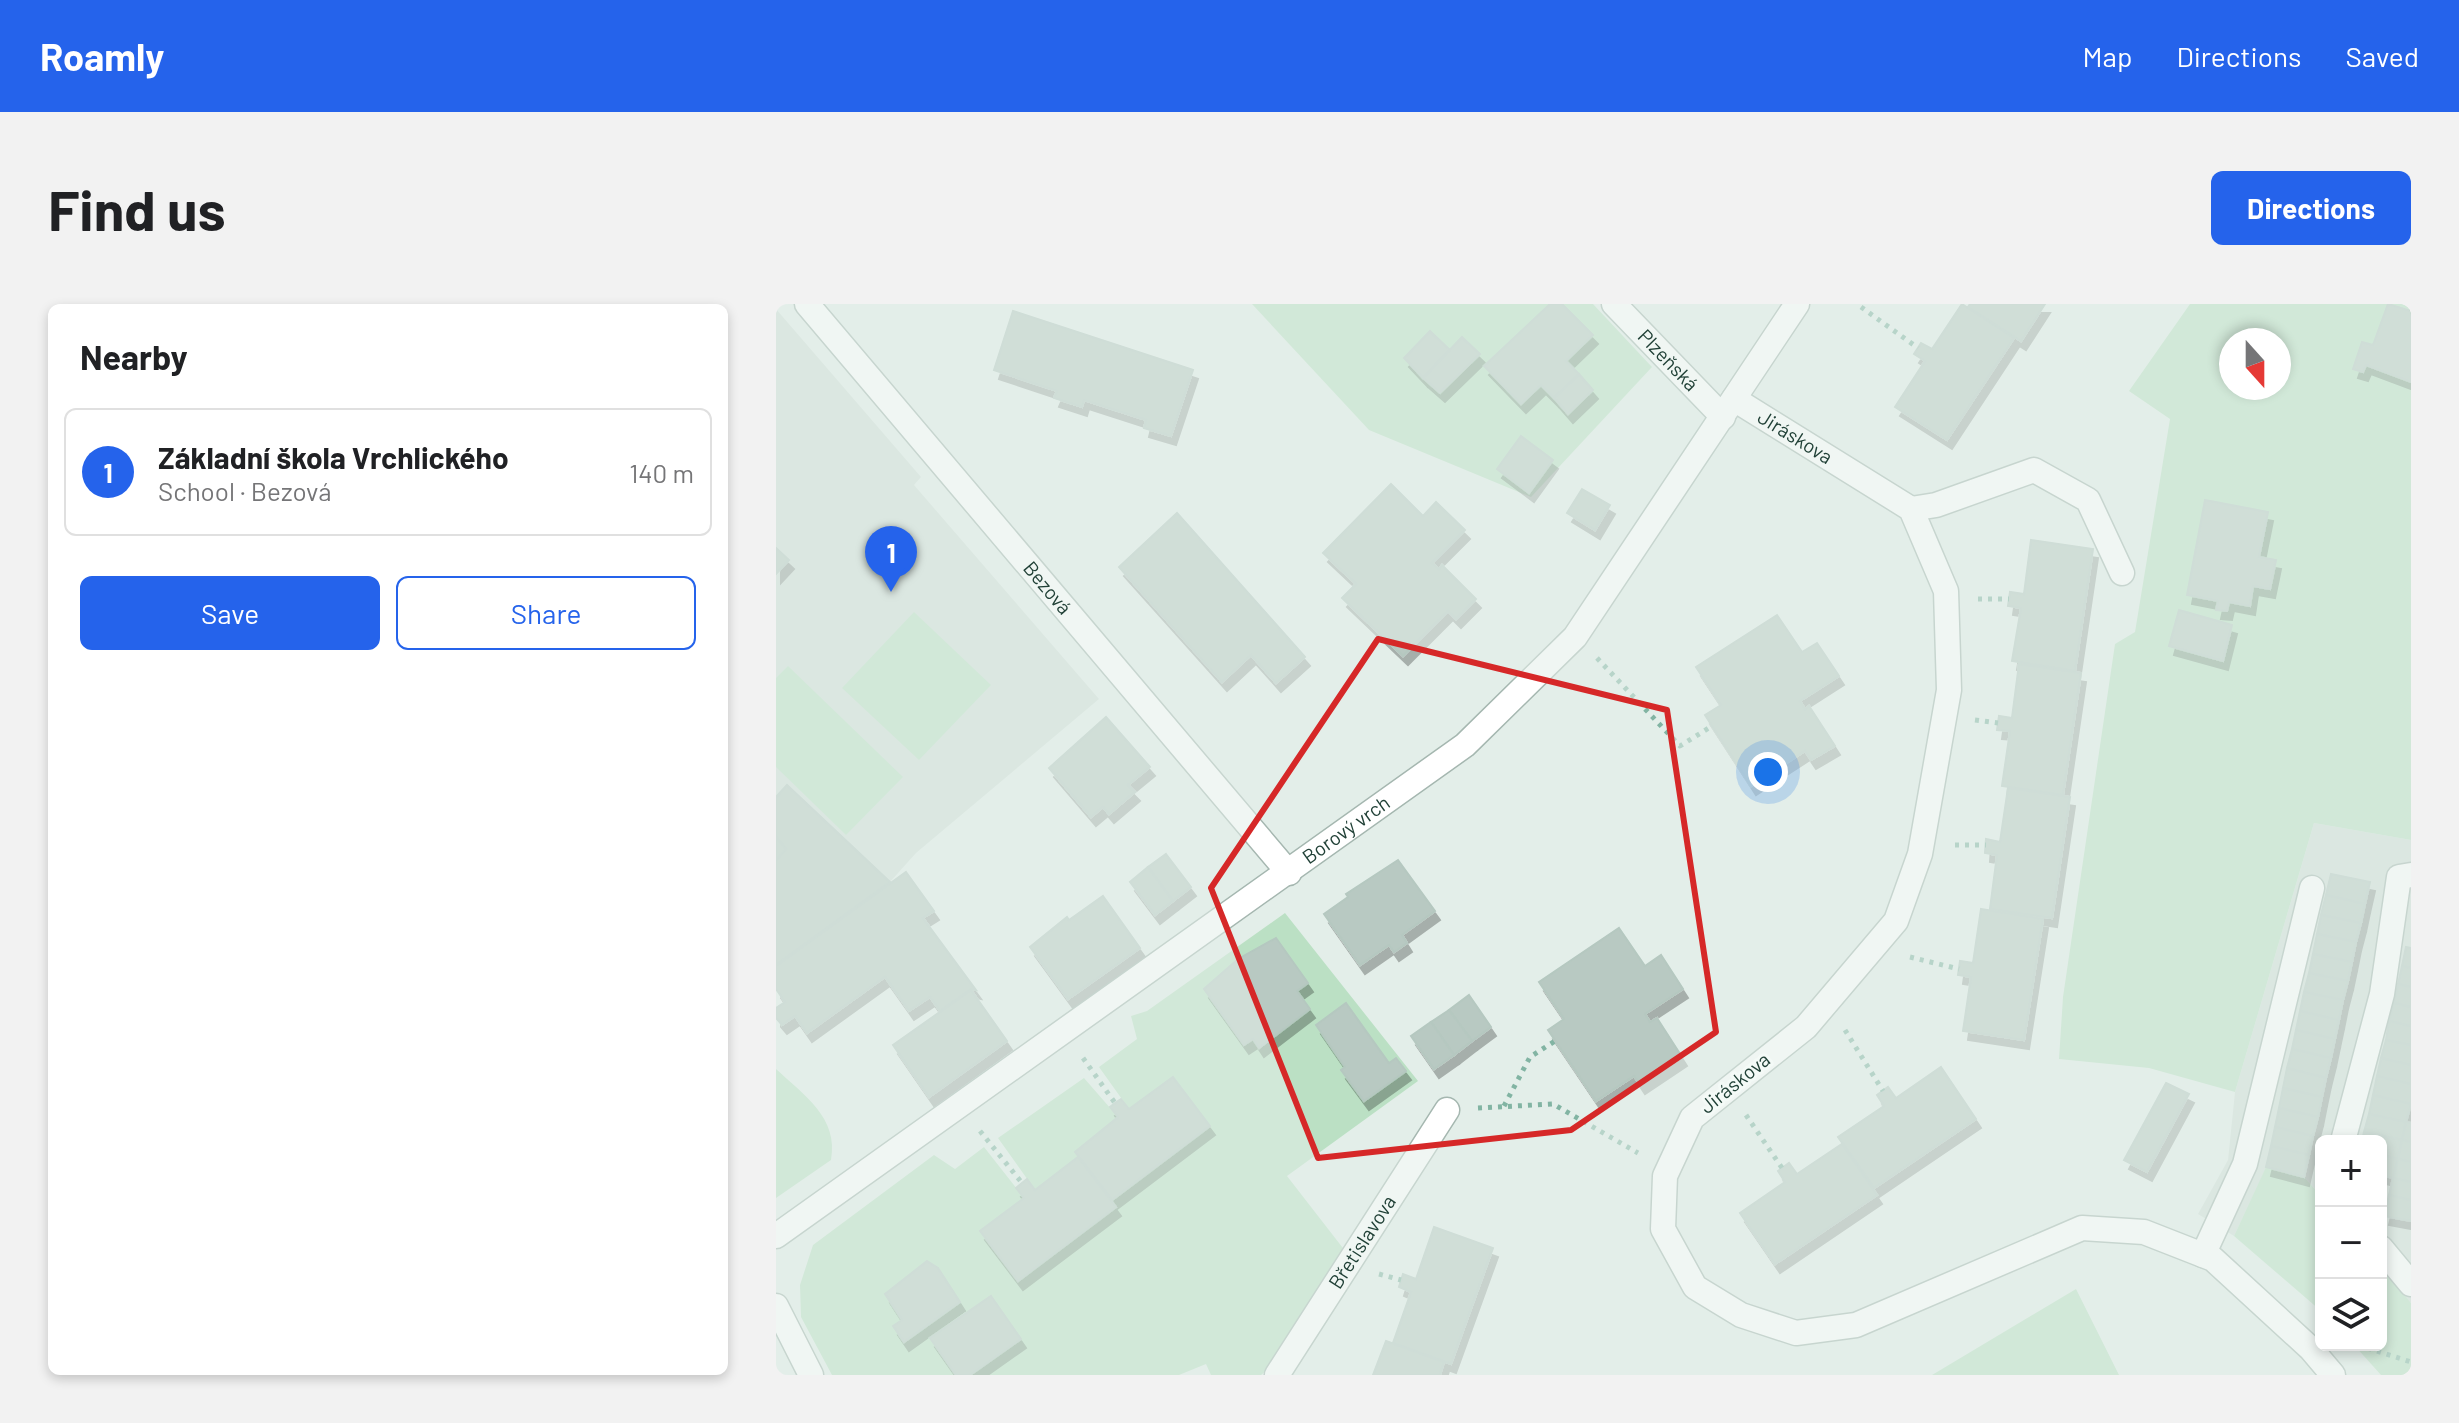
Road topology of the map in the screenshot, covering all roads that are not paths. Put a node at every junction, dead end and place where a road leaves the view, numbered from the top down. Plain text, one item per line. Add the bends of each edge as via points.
1 (807, 304) edge
2 (1614, 304) edge
3 (1797, 304) edge
4 (1729, 408) junction
5 (1911, 509) junction
6 (2122, 573) dead end
7 (1289, 873) junction
8 (2411, 875) edge
9 (2312, 888) dead end
10 (1447, 1110) road end
11 (2345, 1135) edge
12 (776, 1236) edge
13 (2203, 1255) junction
14 (2387, 1255) edge
15 (2411, 1284) edge
16 (776, 1306) edge
17 (811, 1375) edge
18 (1277, 1375) edge
19 (2333, 1375) edge

1 - 7 street, Bezová
2 - 4 street, Plzeňská
3 - 4 street, Borový vrch
4 - 5 street, Jiráskova
4 - 7 street, Borový vrch via 1575,637 1465,745
5 - 6 street via 2034,470 2088,500
5 - 13 street, Jiráskova via 1946,591 1948,633 1949,690 1920,854 1896,921 1861,965 1806,1027 1692,1118 1665,1176 1663,1229 1695,1287 1741,1315 1796,1333 1856,1325 2082,1228 2144,1232
7 - 12 street, Borový vrch
8 - 11 street via 2399,877 2382,994
9 - 13 street via 2245,1164
10 - 18 street, Břetislavova
13 - 19 street, Jiráskova via 2300,1339
14 - 15 street
16 - 17 street

